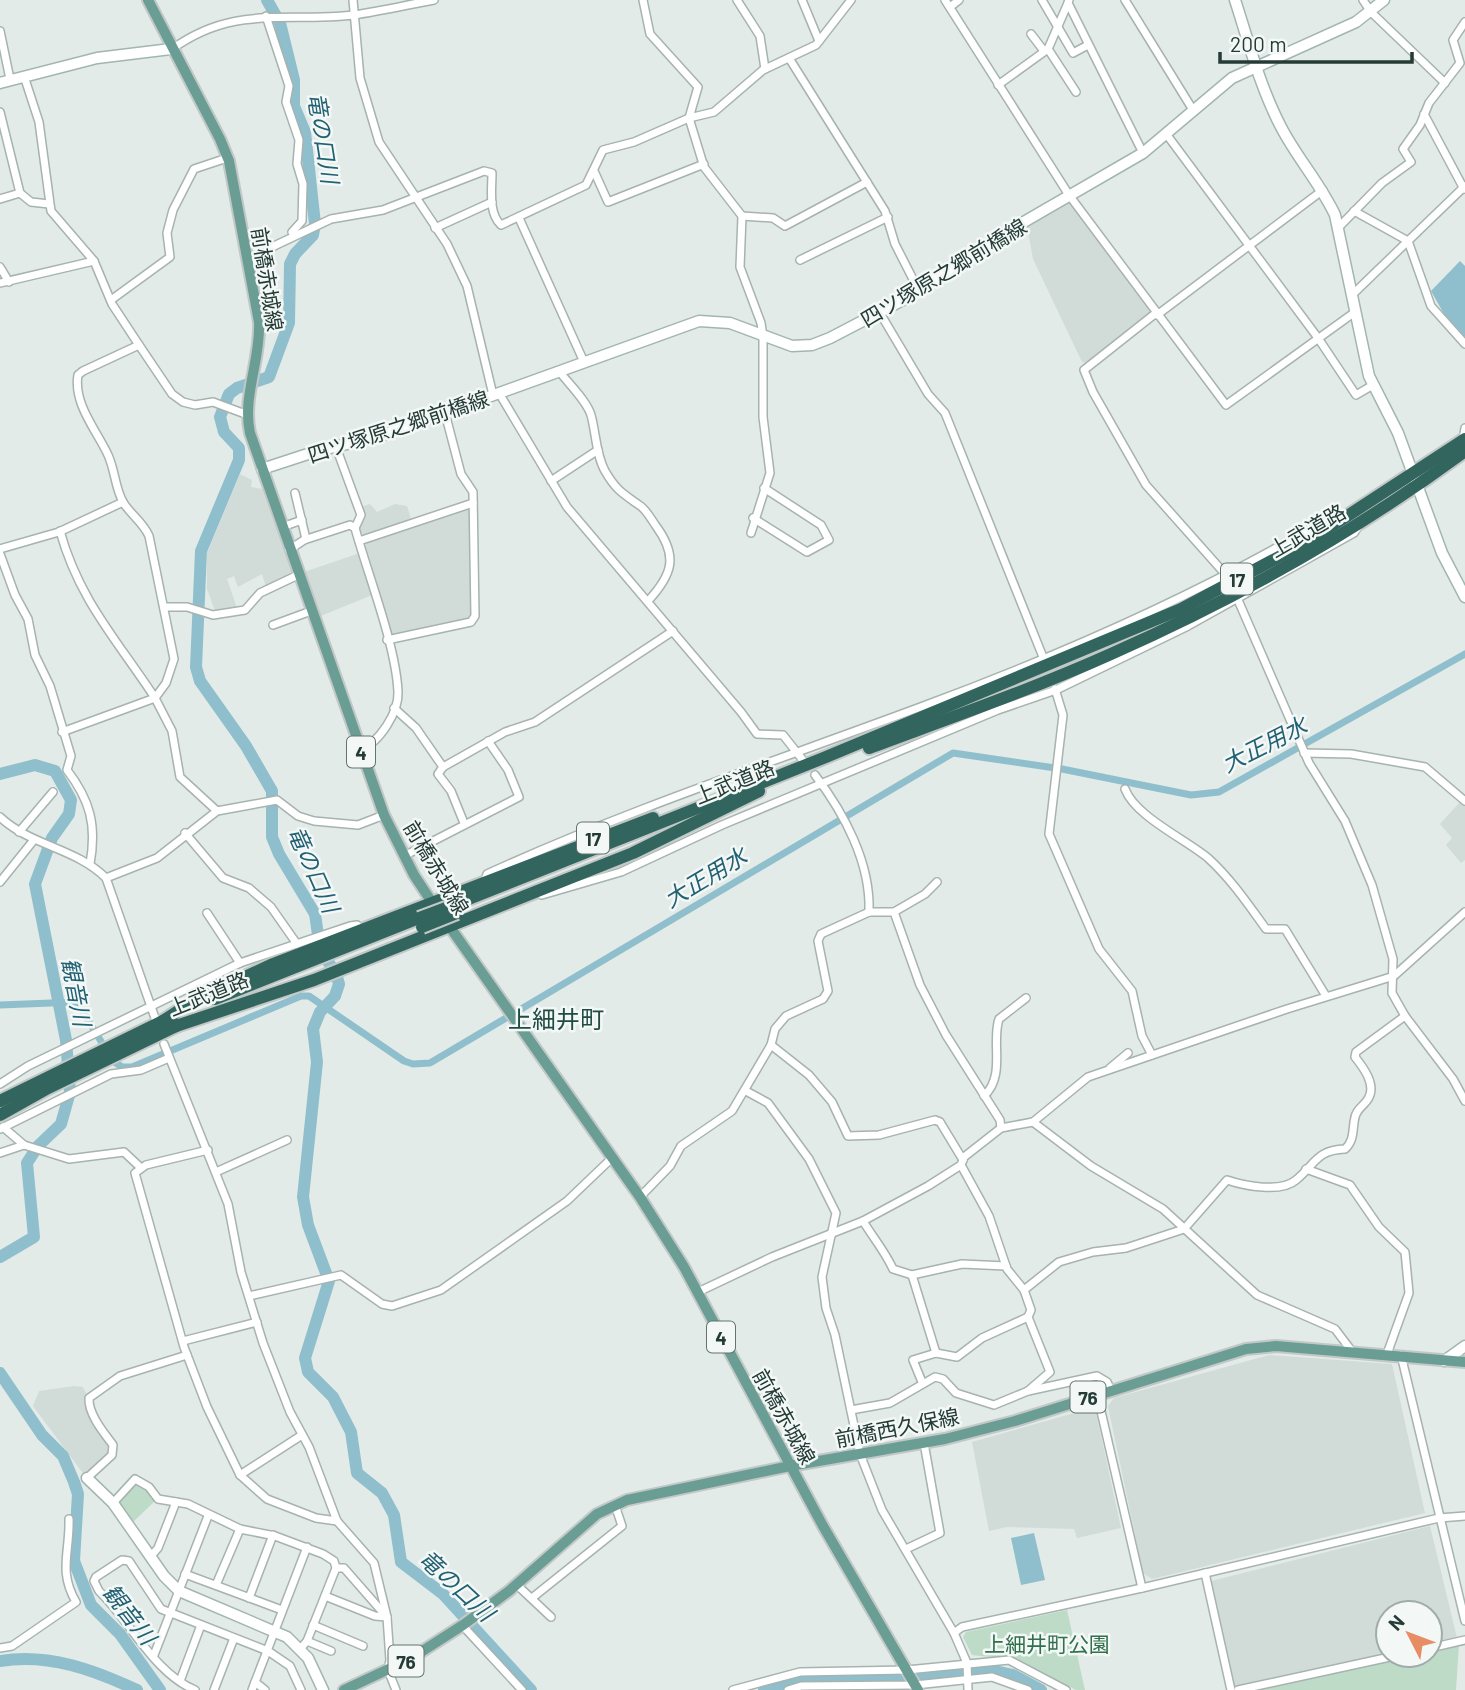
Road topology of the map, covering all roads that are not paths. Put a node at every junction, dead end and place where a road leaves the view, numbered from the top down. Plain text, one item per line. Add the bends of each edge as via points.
1 (148, 0) edge
2 (353, 0) edge
3 (434, 0) edge
4 (643, 0) edge
5 (737, 0) edge
6 (802, 0) edge
7 (851, 0) edge
8 (959, 0) edge
9 (1042, 0) edge
10 (1125, 0) edge
11 (1234, 0) edge
12 (1363, 0) edge
13 (1384, 0) edge
14 (1068, 2) edge
15 (948, 4) edge
16 (1371, 12) junction
17 (355, 15) junction
18 (266, 16) junction
19 (1465, 22) edge
20 (1058, 24) junction
21 (0, 31) edge
22 (1031, 34) dead end
23 (819, 41) junction
24 (1088, 45) junction
25 (171, 49) junction
26 (1046, 50) junction
27 (789, 58) junction
28 (1256, 66) junction
29 (765, 69) junction
30 (24, 76) junction
31 (5, 81) edge
32 (1446, 83) junction
33 (998, 85) junction
34 (1076, 92) dead end
35 (1193, 110) junction
36 (0, 112) edge
37 (1424, 114) junction
38 (689, 118) junction
39 (1167, 135) junction
40 (1143, 153) junction
41 (227, 158) junction
42 (704, 164) junction
43 (594, 171) junction
44 (867, 182) junction
45 (1464, 188) edge
46 (1323, 190) junction
47 (20, 193) junction
48 (1069, 195) junction
49 (414, 196) junction
50 (0, 199) edge
51 (492, 202) junction
52 (49, 204) junction
53 (1354, 211) junction
54 (741, 215) junction
55 (888, 217) junction
56 (519, 218) junction
57 (435, 228) junction
58 (1338, 228) junction
59 (295, 236) junction
60 (1408, 241) junction
61 (1248, 247) junction
62 (800, 260) dead end
63 (94, 261) junction
64 (249, 266) junction
65 (0, 267) edge
66 (9, 282) junction
67 (0, 283) edge
68 (919, 291) junction
69 (1352, 295) junction
70 (110, 300) junction
71 (1355, 312) junction
72 (880, 313) junction
73 (1156, 314) junction
74 (763, 337) junction
75 (1318, 338) junction
76 (1465, 344) edge
77 (139, 345) junction
78 (584, 362) junction
79 (559, 371) junction
80 (1373, 385) junction
81 (496, 394) junction
82 (445, 413) junction
83 (248, 415) junction
84 (1464, 440) edge
85 (336, 447) junction
86 (598, 450) junction
87 (262, 470) junction
88 (1415, 480) junction
89 (551, 481) junction
90 (764, 488) junction
91 (295, 493) dead end
92 (123, 502) junction
93 (472, 503) junction
94 (753, 518) junction
95 (302, 520) junction
96 (1342, 521) junction
97 (1356, 524) junction
98 (282, 527) junction
99 (355, 528) junction
100 (60, 531) junction
101 (751, 533) dead end
102 (306, 539) junction
103 (359, 541) junction
104 (289, 550) junction
105 (0, 552) edge
106 (298, 575) junction
107 (1226, 575) junction
108 (1465, 597) edge
109 (1238, 600) junction
110 (648, 601) junction
111 (164, 607) junction
112 (311, 611) junction
113 (273, 625) dead end
114 (673, 631) junction
115 (387, 640) junction
116 (1045, 660) junction
117 (1052, 681) dead end
118 (1056, 690) junction
119 (155, 698) junction
120 (394, 708) junction
121 (62, 732) junction
122 (488, 741) junction
123 (360, 749) junction
124 (796, 752) junction
125 (1304, 752) junction
126 (802, 759) dead end
127 (443, 767) junction
128 (815, 775) dead end
129 (822, 785) junction
130 (758, 787) junction
131 (1125, 789) dead end
132 (53, 792) dead end
133 (1465, 800) edge
134 (217, 811) junction
135 (384, 815) junction
136 (0, 817) edge
137 (464, 823) junction
138 (19, 832) junction
139 (185, 833) junction
140 (33, 841) junction
141 (404, 856) junction
142 (90, 864) junction
143 (106, 878) junction
144 (1, 880) edge
145 (485, 881) junction
146 (937, 882) dead end
147 (517, 898) junction
148 (431, 902) junction
149 (869, 912) junction
150 (894, 912) junction
151 (207, 913) dead end
152 (1462, 915) edge
153 (449, 925) junction
154 (1465, 925) edge
155 (362, 929) junction
156 (301, 943) junction
157 (335, 962) junction
158 (240, 963) junction
159 (315, 970) junction
160 (1394, 976) junction
161 (1326, 996) junction
162 (1026, 998) dead end
163 (151, 1007) junction
164 (1405, 1016) junction
165 (163, 1022) junction
166 (771, 1045) junction
167 (1128, 1053) dead end
168 (1152, 1055) junction
169 (1107, 1071) junction
170 (45, 1083) junction
171 (0, 1084) edge
172 (746, 1091) junction
173 (984, 1096) junction
174 (0, 1101) edge
175 (1465, 1101) edge
176 (1034, 1122) junction
177 (1, 1124) edge
178 (1001, 1128) junction
179 (287, 1140) dead end
180 (28, 1146) junction
181 (208, 1150) junction
182 (0, 1153) edge
183 (612, 1158) junction
184 (962, 1162) junction
185 (139, 1167) junction
186 (1306, 1169) junction
187 (216, 1172) junction
188 (640, 1197) junction
189 (863, 1222) junction
190 (1184, 1229) junction
191 (830, 1234) junction
192 (1006, 1266) junction
193 (912, 1275) junction
194 (1024, 1290) junction
195 (698, 1292) junction
196 (249, 1296) junction
197 (1028, 1317) junction
198 (257, 1322) junction
199 (183, 1341) junction
200 (1465, 1346) edge
201 (1351, 1350) junction
202 (936, 1353) junction
203 (1387, 1354) junction
204 (187, 1355) junction
205 (1401, 1355) junction
206 (1444, 1361) junction
207 (1465, 1362) edge
208 (922, 1382) junction
209 (1111, 1390) junction
210 (1028, 1391) junction
211 (1097, 1394) junction
212 (851, 1410) junction
213 (302, 1435) junction
214 (924, 1443) junction
215 (860, 1454) junction
216 (790, 1466) junction
217 (240, 1475) junction
218 (87, 1478) joint
219 (176, 1502) junction
220 (113, 1503) junction
221 (615, 1505) junction
222 (208, 1516) junction
223 (1465, 1516) edge
224 (1440, 1518) junction
225 (69, 1519) dead end
226 (337, 1521) junction
227 (240, 1529) junction
228 (273, 1535) junction
229 (307, 1547) junction
230 (906, 1549) junction
231 (151, 1556) junction
232 (336, 1568) junction
233 (185, 1573) junction
234 (1205, 1573) junction
235 (216, 1585) junction
236 (517, 1585) junction
237 (1142, 1588) junction
238 (179, 1591) junction
239 (325, 1596) junction
240 (249, 1598) junction
241 (532, 1598) junction
242 (282, 1610) junction
243 (170, 1614) junction
244 (387, 1617) junction
245 (551, 1617) dead end
246 (1465, 1621) edge
247 (466, 1623) junction
248 (201, 1625) junction
249 (313, 1625) junction
250 (274, 1630) junction
251 (954, 1633) junction
252 (234, 1638) junction
253 (1465, 1640) edge
254 (304, 1645) junction
255 (1444, 1645) edge
256 (363, 1646) dead end
257 (0, 1648) edge
258 (268, 1651) junction
259 (331, 1651) dead end
260 (154, 1655) junction
261 (1374, 1660) edge
262 (967, 1663) junction
263 (388, 1670) junction
264 (968, 1679) junction
265 (912, 1680) edge
266 (180, 1681) junction
267 (253, 1686) edge
268 (195, 1690) edge
269 (214, 1690) edge
270 (265, 1690) edge
271 (300, 1690) edge
272 (323, 1690) edge
273 (344, 1690) edge
274 (396, 1690) edge
275 (522, 1690) edge
276 (733, 1690) edge
277 (788, 1690) edge
278 (968, 1690) edge
279 (1028, 1690) edge
280 (1066, 1690) edge
281 (1231, 1690) edge
282 (1238, 1690) edge

1 - 25 main road, 前橋赤城線 / 4
2 - 17 street
3 - 17 street
4 - 38 street via 650,34 698,87
5 - 29 street via 760,36
6 - 23 street
7 - 23 street
8 - 15 street
9 - 20 street
10 - 35 street
11 - 28 main road
12 - 16 street
13 - 16 main road, 四ツ塚原之郷前橋線
14 - 20 street
14 - 24 street
15 - 33 street
16 - 28 main road, 四ツ塚原之郷前橋線 via 1326,37
16 - 32 street
17 - 18 street
17 - 49 street via 360,78 379,142
18 - 25 street via 214,26
18 - 59 street via 289,86 285,102 299,140 302,221 292,232
19 - 32 street via 1453,40 1460,63
20 - 24 street via 1073,53
20 - 26 street
21 - 31 street
22 - 26 street
23 - 27 street
24 - 40 street
25 - 30 main road via 97,58
25 - 41 main road, 前橋赤城線 / 4
26 - 33 street
26 - 34 street
27 - 29 street
27 - 44 street
28 - 35 main road, 四ツ塚原之郷前橋線 via 1222,85
28 - 46 main road via 1283,131
29 - 38 street via 714,112
30 - 31 main road
30 - 52 street via 39,122
32 - 37 street
33 - 48 street
35 - 39 main road, 四ツ塚原之郷前橋線
36 - 47 street
37 - 45 street
37 - 53 street via 1403,149 1411,162
38 - 42 street
38 - 43 street via 603,150
39 - 40 main road, 四ツ塚原之郷前橋線
39 - 61 street
40 - 48 main road, 四ツ塚原之郷前橋線
41 - 64 main road, 前橋赤城線 / 4
41 - 70 street via 194,169 173,209 167,233 170,257
42 - 43 street via 608,202
42 - 54 street
43 - 56 street via 586,185
44 - 54 street via 785,226 773,218
44 - 55 street
45 - 60 street
46 - 58 main road
46 - 61 street
47 - 50 street
47 - 52 street via 32,202
48 - 68 main road, 四ツ塚原之郷前橋線
48 - 73 street
49 - 51 street via 484,171 492,173
49 - 57 street
49 - 59 street via 383,210 331,219
51 - 56 street via 500,225
51 - 57 street
52 - 63 street via 61,225
53 - 58 street
53 - 60 street
54 - 74 street via 740,267
55 - 62 street
55 - 68 street via 895,244
56 - 78 street
57 - 81 street via 467,286
58 - 69 main road
59 - 64 street
60 - 69 street
60 - 76 street via 1431,306
61 - 73 street
61 - 75 street
63 - 66 street
63 - 70 street
64 - 83 main road, 前橋赤城線 / 4 via 259,333
65 - 66 street
66 - 67 street
68 - 72 main road, 四ツ塚原之郷前橋線
69 - 71 main road
70 - 77 street
71 - 75 street
71 - 80 main road
72 - 74 main road, 四ツ塚原之郷前橋線 via 812,345 792,346
72 - 116 street via 928,394 945,413
73 - 75 street via 1226,405
73 - 107 street via 1084,370 1146,485
74 - 78 main road, 四ツ塚原之郷前橋線 via 739,325 707,320
74 - 90 street via 763,417 770,473
75 - 80 street via 1356,395
77 - 83 street via 172,394 183,402 213,402
77 - 92 street via 83,371 76,384
78 - 79 main road, 四ツ塚原之郷前橋線
79 - 81 main road, 四ツ塚原之郷前橋線
79 - 86 street via 591,413
80 - 88 main road
81 - 82 main road, 四ツ塚原之郷前橋線
81 - 89 street
82 - 85 main road, 四ツ塚原之郷前橋線
82 - 93 street via 461,474 473,492
83 - 87 main road, 前橋赤城線 / 4
84 - 88 highway, 上武道路 / 17
85 - 87 main road, 四ツ塚原之郷前橋線
85 - 99 street via 361,515
86 - 89 street
86 - 110 street via 621,494 643,508 669,545 671,566
87 - 98 main road, 前橋赤城線 / 4
88 - 96 highway, 上武道路 / 17
88 - 97 highway, 上武道路 / 17
88 - 108 main road via 1442,553
89 - 110 street via 567,507
90 - 94 street
90 - 94 street via 821,525 830,540 807,552
91 - 95 street
92 - 100 street
92 - 111 street via 149,536
93 - 103 street
93 - 115 street via 474,620
94 - 101 street
95 - 98 street
95 - 102 street
96 - 107 street via 1327,519
96 - 130 highway, 上武道路 / 17 via 1181,609
97 - 109 street via 1354,533
97 - 130 highway, 上武道路 / 17 via 1257,581 1111,654
98 - 104 main road, 前橋赤城線 / 4
99 - 102 street via 351,525
99 - 103 street
100 - 105 street
100 - 119 street via 76,578 101,624
102 - 104 street
103 - 115 street
104 - 106 main road, 前橋赤城線 / 4
105 - 121 street via 28,620 35,656 50,686
106 - 111 street via 260,593 245,610 213,615 187,607
106 - 112 main road, 前橋赤城線 / 4
107 - 116 street
109 - 118 street
109 - 125 street
110 - 114 street
111 - 119 street via 174,659
112 - 113 street
112 - 123 main road, 前橋赤城線 / 4
114 - 122 street via 534,722
114 - 124 street via 757,734 783,736
115 - 120 street via 398,694
116 - 124 street
117 - 118 street
118 - 129 street
118 - 168 street via 1063,715 1049,834 1099,949 1132,991 1142,1036
119 - 121 street
119 - 134 street via 172,731 180,777
120 - 123 street via 380,735
120 - 127 street via 416,728
121 - 142 street via 71,756 67,770 85,793 94,839
122 - 127 street
122 - 137 street via 519,797
123 - 135 main road, 前橋赤城線 / 4
124 - 126 street
124 - 145 street via 576,833 487,874
125 - 133 street via 1351,754 1426,767
125 - 160 street via 1345,821 1372,885
127 - 137 street via 438,774 451,791
128 - 129 street
129 - 147 street via 621,872 525,902
129 - 149 street via 844,816 870,894
130 - 145 highway, 17 via 618,829
130 - 147 highway, 17 via 633,853
130 - 157 highway, 上武道路 / 17, bridge via 420,922
131 - 161 street via 1144,812 1230,880 1266,929 1285,929
132 - 138 street
134 - 135 street via 273,800 314,821 358,825
134 - 139 street
135 - 141 main road, 前橋赤城線 / 4
136 - 138 street
137 - 141 street
138 - 140 street
139 - 143 street via 157,858
139 - 156 street via 223,878 249,888
140 - 142 street
140 - 144 street
141 - 148 main road, 前橋赤城線 / 4
142 - 143 street
143 - 163 street
145 - 148 highway, 17
146 - 150 street
147 - 153 highway, 17
148 - 153 main road, 前橋赤城線 / 4
148 - 155 highway, 17
149 - 150 street
149 - 166 street via 821,933 818,941 828,992 823,999 786,1016 775,1029
150 - 173 street via 920,985
151 - 158 street
152 - 154 street
152 - 160 street
153 - 157 highway, 17
153 - 183 main road, 前橋赤城線 / 4
155 - 156 street via 357,925
155 - 165 highway, 17 via 235,980
156 - 158 street
157 - 159 highway, 上武道路 / 17
157 - 159 highway, 17
158 - 163 street
159 - 165 highway, 上武道路 / 17
159 - 165 highway, 17
160 - 161 street
160 - 164 street via 1392,993
161 - 168 street
162 - 173 street via 999,1018 995,1074
163 - 165 street
163 - 171 street
164 - 175 street
164 - 186 street via 1356,1052 1367,1071 1370,1092 1356,1114 1352,1143 1345,1149 1327,1150
165 - 170 highway, 上武道路 / 17
166 - 172 street
166 - 184 street via 809,1075 832,1101 848,1136 879,1136 935,1120
167 - 169 street
168 - 169 street
169 - 176 street via 1088,1077
170 - 174 highway, 上武道路 / 17
170 - 177 highway, 上武道路 / 17
172 - 188 street via 732,1111 681,1146 670,1166
172 - 191 street via 768,1103 809,1159 836,1213
173 - 178 street
176 - 178 street
176 - 190 street via 1091,1166 1163,1209
177 - 180 street
177 - 181 street via 111,1074 141,1070 167,1052
178 - 184 street
179 - 187 street
180 - 182 street
180 - 185 street via 78,1159 124,1152
181 - 185 street
181 - 187 street
183 - 188 main road, 前橋赤城線 / 4
183 - 196 street via 566,1201 441,1290 392,1307 341,1276
184 - 189 street
184 - 192 street via 989,1216
185 - 199 street via 135,1176
186 - 190 street via 1286,1186 1252,1188 1227,1180
186 - 203 street via 1350,1185 1379,1227 1405,1252 1409,1293
187 - 196 street
188 - 195 main road, 前橋赤城線 / 4
189 - 191 street
189 - 193 street via 883,1246 893,1269
190 - 194 street via 1126,1248 1059,1262
190 - 201 street via 1257,1294 1335,1329
191 - 195 street
191 - 212 street via 822,1277 825,1308
192 - 193 street via 962,1264
192 - 194 street
193 - 202 street
194 - 197 street via 1031,1310
195 - 216 main road, 前橋赤城線 / 4
196 - 198 street
197 - 202 street via 982,1338 957,1356
197 - 210 street via 1050,1372
198 - 199 street
198 - 213 street
199 - 204 street
200 - 206 main road
201 - 203 main road, 前橋西久保線 / 76
201 - 209 main road, 前橋西久保線 / 76 via 1246,1349
202 - 208 street via 913,1360
203 - 205 main road, 前橋西久保線 / 76
204 - 217 street via 206,1407
204 - 218 street via 121,1376 89,1398 88,1404 113,1445 112,1455
205 - 206 main road, 前橋西久保線 / 76
205 - 224 street
206 - 207 main road, 前橋西久保線 / 76
208 - 210 street via 943,1379 956,1393 994,1405
208 - 212 street via 890,1404
209 - 210 street via 1097,1376
209 - 211 main road, 前橋西久保線 / 76
211 - 214 main road, 前橋西久保線 / 76
211 - 237 street
212 - 215 street
213 - 217 street
213 - 226 street
214 - 215 main road, 前橋西久保線 / 76
214 - 230 street via 940,1533
215 - 216 main road, 前橋西久保線 / 76
215 - 230 street via 882,1510
216 - 221 main road, 前橋西久保線 / 76
216 - 265 main road, 前橋赤城線 / 4
217 - 226 street via 267,1499
218 - 220 main road
219 - 220 street via 159,1499 135,1479
219 - 222 street
219 - 231 street
220 - 231 main road
221 - 236 main road, 前橋西久保線 / 76 via 588,1521
221 - 241 street via 622,1526
222 - 227 street
222 - 233 street
223 - 224 street
224 - 234 street
224 - 246 street
225 - 257 street via 65,1576 76,1602 12,1646
226 - 244 street via 374,1563
227 - 228 street
227 - 235 street
228 - 229 street
228 - 240 street
229 - 232 street via 334,1562
229 - 242 street
230 - 251 street
231 - 238 main road
232 - 239 street
232 - 244 street via 344,1568
233 - 235 street
233 - 238 street
234 - 237 street
234 - 281 street
235 - 240 street
236 - 241 street
236 - 247 main road, 前橋西久保線 / 76
237 - 251 street via 962,1627
238 - 243 street
238 - 250 main road
239 - 244 street
239 - 249 street
240 - 242 street
241 - 245 street
242 - 250 street
243 - 248 street
243 - 260 street
243 - 260 street via 161,1609 128,1560 94,1581
244 - 263 street
247 - 263 main road, 前橋西久保線 / 76
247 - 275 street
248 - 252 street
248 - 266 street
249 - 254 street
249 - 256 street
250 - 254 main road
250 - 258 street
251 - 262 street
252 - 258 street
252 - 269 street
253 - 255 street
254 - 259 street
254 - 272 main road
258 - 267 street
258 - 271 street via 290,1666
260 - 266 street
261 - 282 street
262 - 264 street
262 - 265 street
262 - 280 street via 1009,1660
263 - 273 main road, 前橋西久保線 / 76
263 - 274 street
264 - 265 street
264 - 278 street
264 - 279 street via 992,1677
265 - 276 street via 800,1672
265 - 277 street
266 - 268 street
267 - 270 street

